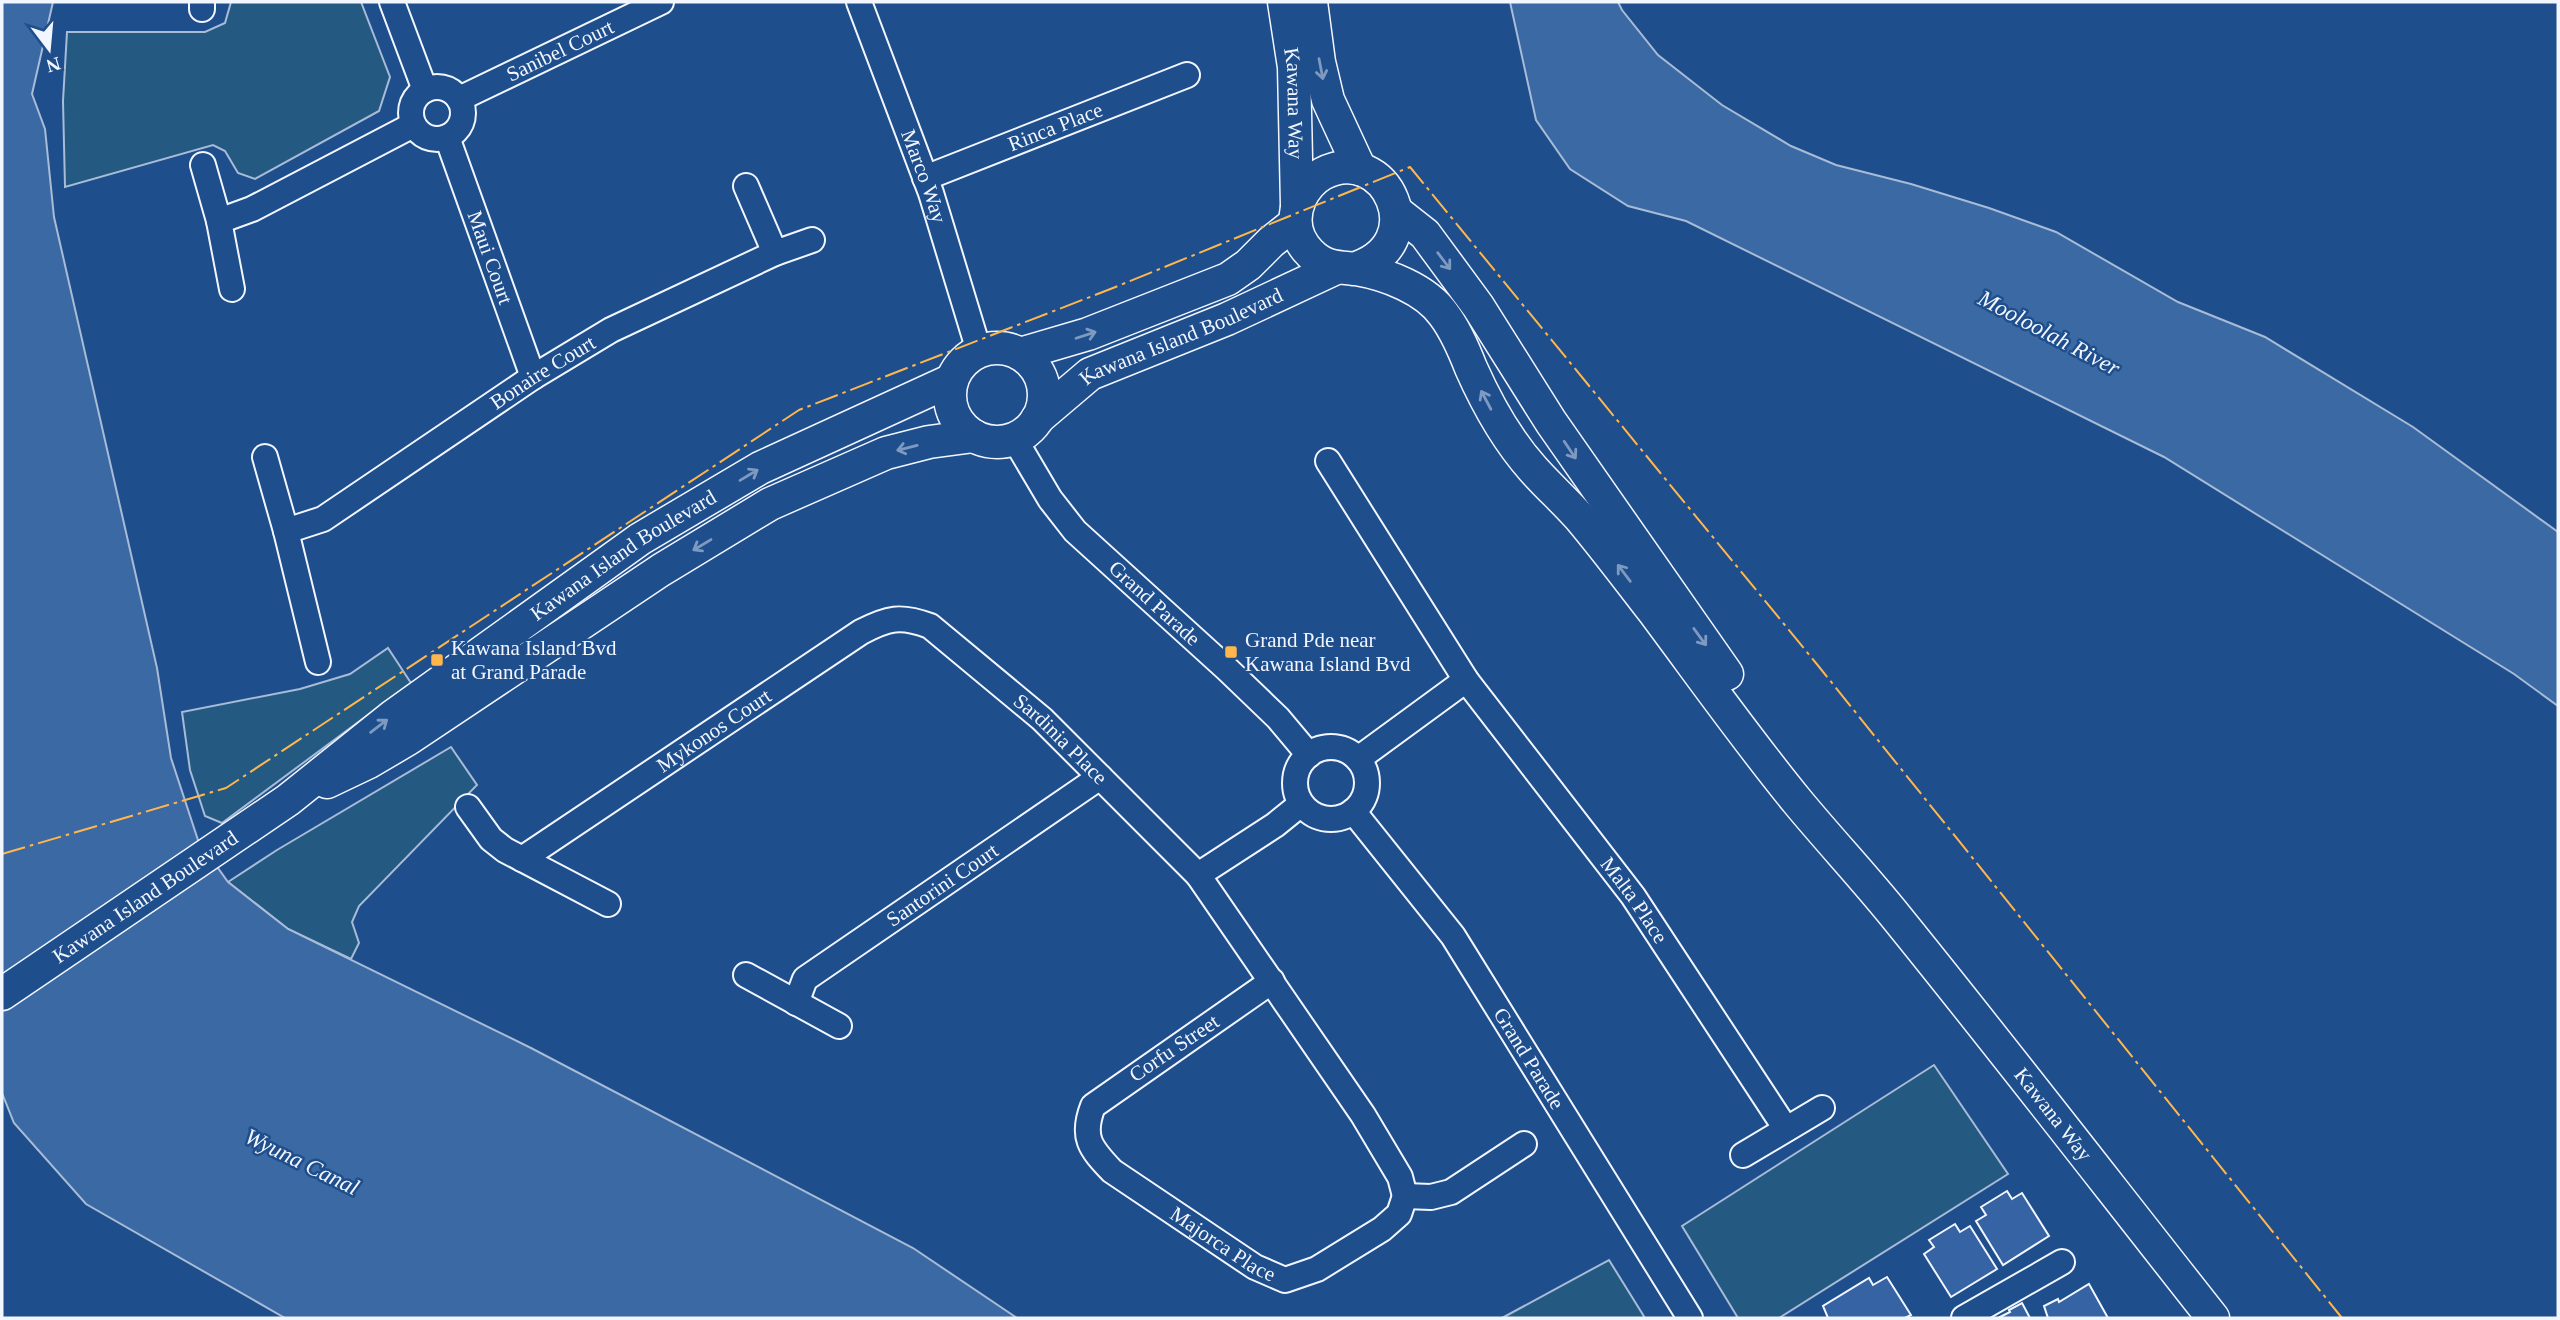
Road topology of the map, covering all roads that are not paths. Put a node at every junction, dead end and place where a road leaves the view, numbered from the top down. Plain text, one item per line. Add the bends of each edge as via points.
1 (392, 2) edge
2 (661, 2) edge
3 (859, 2) edge
4 (1284, 2) edge
5 (1311, 2) edge
6 (1187, 75) dead end
7 (425, 90) junction
8 (459, 99) junction
9 (413, 125) junction
10 (447, 137) junction
11 (203, 165) dead end
12 (1360, 169) junction
13 (925, 178) junction
14 (746, 186) dead end
15 (1398, 212) junction
16 (1296, 214) junction
17 (219, 220) junction
18 (812, 240) dead end
19 (775, 253) junction
20 (1343, 269) junction
21 (232, 289) dead end
22 (979, 351) junction
23 (1020, 354) junction
24 (533, 377) junction
25 (953, 380) junction
26 (1026, 428) junction
27 (974, 436) junction
28 (265, 457) dead end
29 (1328, 461) dead end
30 (286, 531) junction
31 (911, 619) joint
32 (318, 662) dead end
33 (1466, 680) junction
34 (1309, 755) junction
35 (1358, 760) junction
36 (1100, 777) junction
37 (288, 800) junction
38 (1301, 804) junction
39 (468, 807) dead end
40 (1353, 811) junction
41 (522, 859) junction
42 (1198, 875) junction
43 (608, 904) dead end
44 (1895, 914) junction
45 (747, 975) dead end
46 (1272, 981) junction
47 (2, 994) edge
48 (796, 1003) junction
49 (839, 1026) dead end
50 (1822, 1108) dead end
51 (1086, 1123) joint
52 (1786, 1129) junction
53 (1524, 1144) dead end
54 (1743, 1155) dead end
55 (1405, 1196) junction
56 (2062, 1262) dead end
57 (1690, 1318) edge
58 (1964, 1318) edge
59 (2213, 1318) edge

1 - 7 street
2 - 8 street, Sanibel Court
3 - 13 street, Marco Way
4 - 16 main road, Kawana Way via 1294,67
5 -> 12 main road, Kawana Way via 1328,100
6 - 13 street, Rinca Place
7 - 8 street via 447,89
7 - 9 street via 414,101
8 - 10 street via 462,121
9 - 10 street via 432,139
9 - 17 street via 252,209
10 - 24 street, Maui Court
11 - 17 street
12 - 15 main road via 1387,187
12 - 16 main road via 1328,171 1309,185
13 - 22 street, Marco Way
14 - 19 street
15 - 20 main road via 1395,233 1379,257 1367,265
15 -> 44 main road via 1425,234 1478,306 1581,466
16 - 20 main road via 1299,238 1306,250 1317,260
23 -> 16 main road, Kawana Island Boulevard via 1088,334 1228,279 1248,265
17 - 21 street
18 - 19 street, Bonaire Court
19 - 24 street, Bonaire Court via 611,330
20 - 26 main road, Kawana Island Boulevard via 1090,374
44 -> 20 main road via 1797,801 1601,543 1531,468 1498,421 1442,312 1420,293 1386,276
22 - 23 main road via 1007,349
22 - 25 main road via 958,368
23 - 26 main road via 1039,374 1043,388 1043,403
24 - 30 street, Bonaire Court via 323,519
25 - 27 main road via 953,413
37 -> 25 main road, Kawana Island Boulevard via 383,723 640,539 760,468
26 - 27 main road via 998,442
26 - 34 street, Grand Parade via 1049,499 1075,531 1227,669
27 -> 37 main road, Kawana Island Boulevard via 886,453 770,504 661,569 408,739
28 - 30 street
29 - 33 street, Malta Place
30 - 32 street
31 - 36 street, Sardinia Place via 930,626 1042,719
31 - 41 street, Mykonos Court via 886,619 861,632
33 - 35 street
33 - 52 street, Malta Place via 1633,896
34 - 35 street via 1318,749 1339,748
34 - 38 street via 1296,773
35 - 40 street via 1367,786
36 - 42 street, Sardinia Place
36 - 48 street, Santorini Court via 805,979
37 - 47 main road, Kawana Island Boulevard
38 - 40 street via 1331,819
38 - 42 street
39 - 41 street via 491,839
40 - 57 street, Grand Parade via 1453,936
41 - 43 street
42 - 46 street, Sardinia Place
44 - 59 main road, Kawana Way
45 - 48 street
46 - 51 street, Corfu Street via 1108,1093 1093,1105
46 - 55 street, Sardinia Place via 1391,1158
48 - 49 street
50 - 52 street
51 - 55 street, Majorca Place via 1092,1150 1112,1171 1255,1267 1285,1280 1317,1269 1382,1229 1399,1214
52 - 54 street
53 - 55 street via 1451,1192
56 - 58 street

